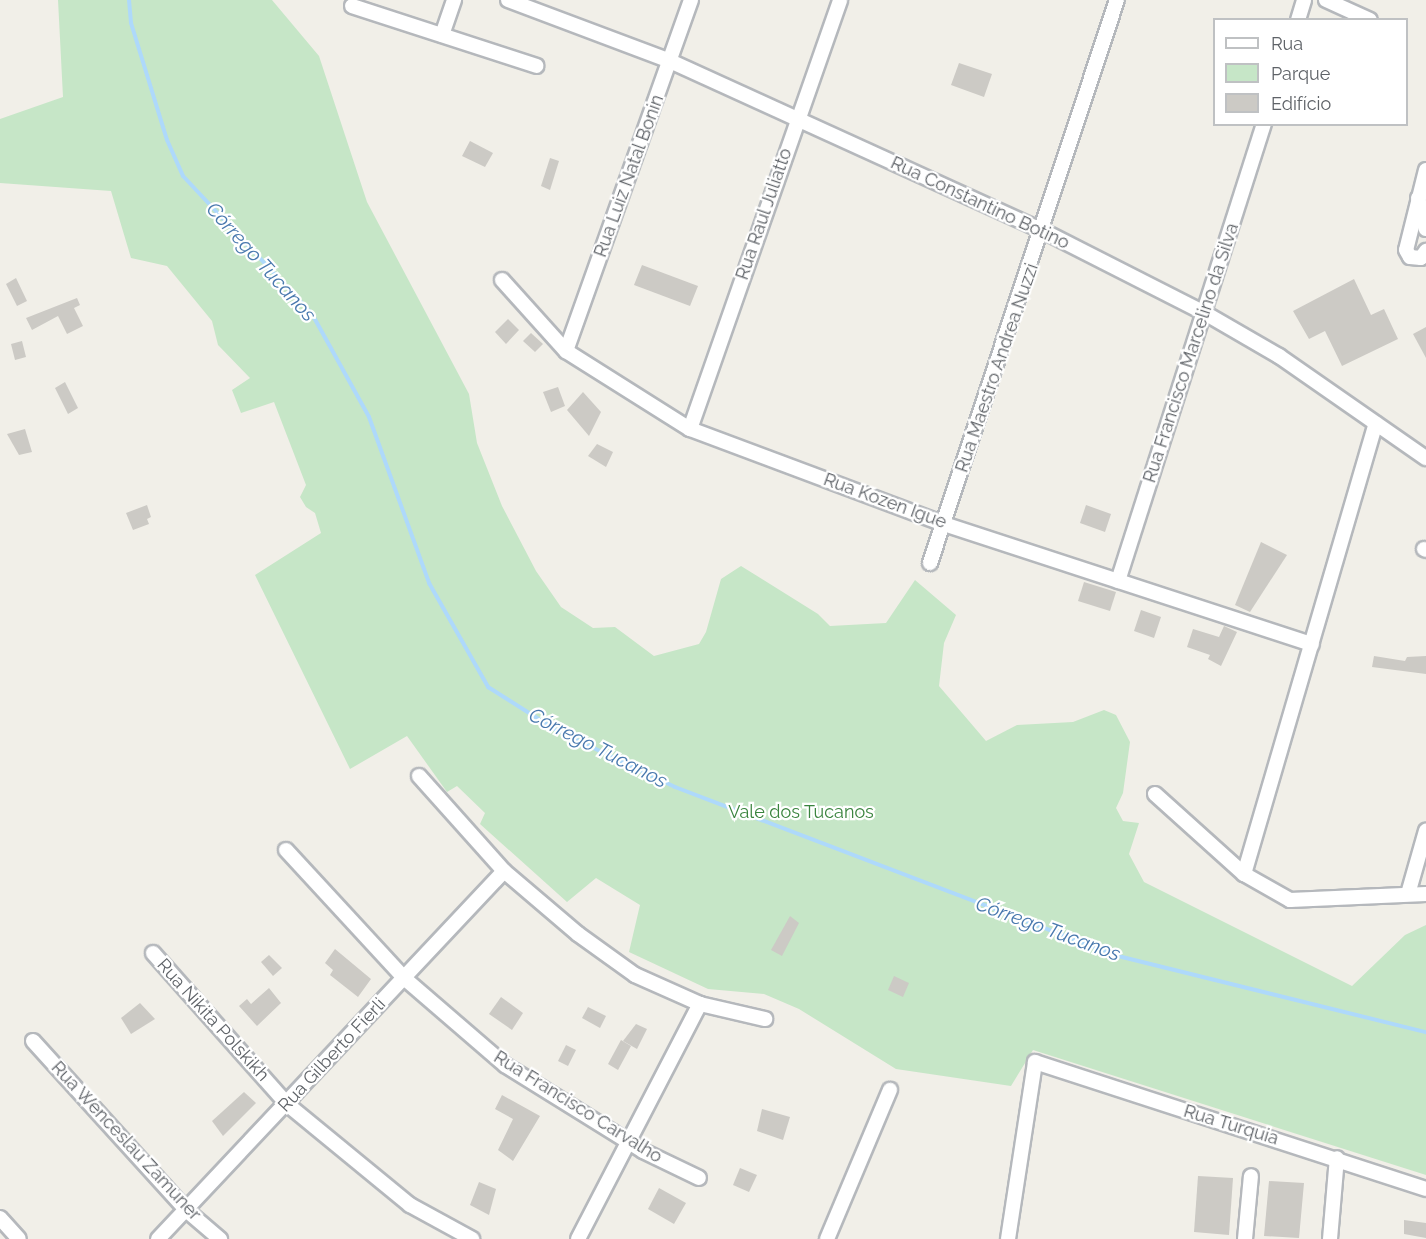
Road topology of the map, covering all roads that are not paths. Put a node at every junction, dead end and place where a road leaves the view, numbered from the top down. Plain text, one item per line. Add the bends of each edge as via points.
1 (454, 0) edge
2 (508, 0) edge
3 (691, 0) edge
4 (840, 0) edge
5 (1117, 0) edge
6 (1304, 0) edge
7 (1326, 0) edge
8 (352, 6) dead end
9 (1299, 18) edge
10 (1366, 18) edge
11 (442, 35) junction
12 (669, 61) junction
13 (537, 66) dead end
14 (797, 119) junction
15 (1263, 126) edge
16 (1426, 170) edge
17 (1418, 196) junction
18 (1409, 226) junction
19 (1426, 229) edge
20 (1043, 231) junction
21 (1426, 252) edge
22 (502, 280) dead end
23 (1203, 312) junction
24 (566, 351) junction
25 (1376, 423) junction
26 (690, 429) junction
27 (1426, 458) edge
28 (944, 524) junction
29 (930, 563) dead end
30 (1118, 581) junction
31 (1312, 644) junction
32 (419, 776) dead end
33 (1155, 794) dead end
34 (1426, 831) edge
35 (286, 850) dead end
36 (504, 871) junction
37 (1244, 874) junction
38 (1408, 894) junction
39 (1426, 894) edge
40 (153, 952) dead end
41 (403, 977) junction
42 (700, 1004) junction
43 (765, 1019) dead end
44 (33, 1041) dead end
45 (890, 1090) dead end
46 (287, 1104) junction
47 (630, 1142) junction
48 (1337, 1158) junction
49 (1251, 1176) dead end
50 (699, 1178) dead end
51 (1426, 1189) edge
52 (186, 1210) junction
53 (0, 1218) edge
54 (19, 1239) edge
55 (158, 1239) edge
56 (220, 1239) edge
57 (472, 1239) edge
58 (578, 1239) edge
59 (827, 1239) edge
60 (1008, 1239) edge
61 (1245, 1239) edge
62 (1330, 1239) edge

1 - 11 street
2 - 12 street, Rua Constantino Botino
3 - 12 street, Rua Luiz Natal Bonin
4 - 14 street, Rua Raul Juliatto
5 - 20 street, Rua Maestro Andrea Nuzzi
6 - 9 street
7 - 10 street
8 - 11 street
11 - 13 street
12 - 14 street, Rua Constantino Botino
12 - 24 street, Rua Luiz Natal Bonin
14 - 20 street, Rua Constantino Botino
14 - 26 street, Rua Raul Juliatto
15 - 23 street, Rua Francisco Marcelino da Silva
16 - 17 street
17 - 18 street
17 - 19 street
18 - 19 street
18 - 21 street via 1406,250 1410,257 1421,258
20 - 23 street, Rua Constantino Botino
20 - 28 street, Rua Maestro Andrea Nuzzi
22 - 24 street, Rua Kozen Igue
23 - 25 street, Rua Constantino Botino via 1279,356
23 - 30 street, Rua Francisco Marcelino da Silva
24 - 26 street, Rua Kozen Igue
25 - 27 street, Rua Constantino Botino
25 - 31 street
26 - 28 street, Rua Kozen Igue
28 - 29 street, Rua Maestro Andrea Nuzzi
28 - 30 street, Rua Kozen Igue
30 - 31 street, Rua Kozen Igue
31 - 37 street
32 - 36 street
33 - 37 street
34 - 38 street
35 - 41 street, Rua Francisco Carvalho
36 - 41 street, Rua Gilberto Fierli
36 - 42 street via 578,934 635,975
37 - 38 street via 1290,900
38 - 39 street
40 - 46 street, Rua Nikita Polskikh
41 - 46 street, Rua Gilberto Fierli
41 - 47 street, Rua Francisco Carvalho via 505,1065
42 - 43 street
42 - 47 street
44 - 52 street, Rua Wenceslau Zamuner
45 - 59 street
46 - 52 street, Rua Gilberto Fierli
46 - 57 street, Rua Nikita Polskikh via 410,1205
47 - 50 street, Rua Francisco Carvalho
47 - 58 street
48 - 51 street, Rua Turquia
48 - 60 street, Rua Turquia via 1035,1062
48 - 62 street
49 - 61 street
52 - 55 street, Rua Gilberto Fierli
52 - 56 street, Rua Wenceslau Zamuner
53 - 54 street

